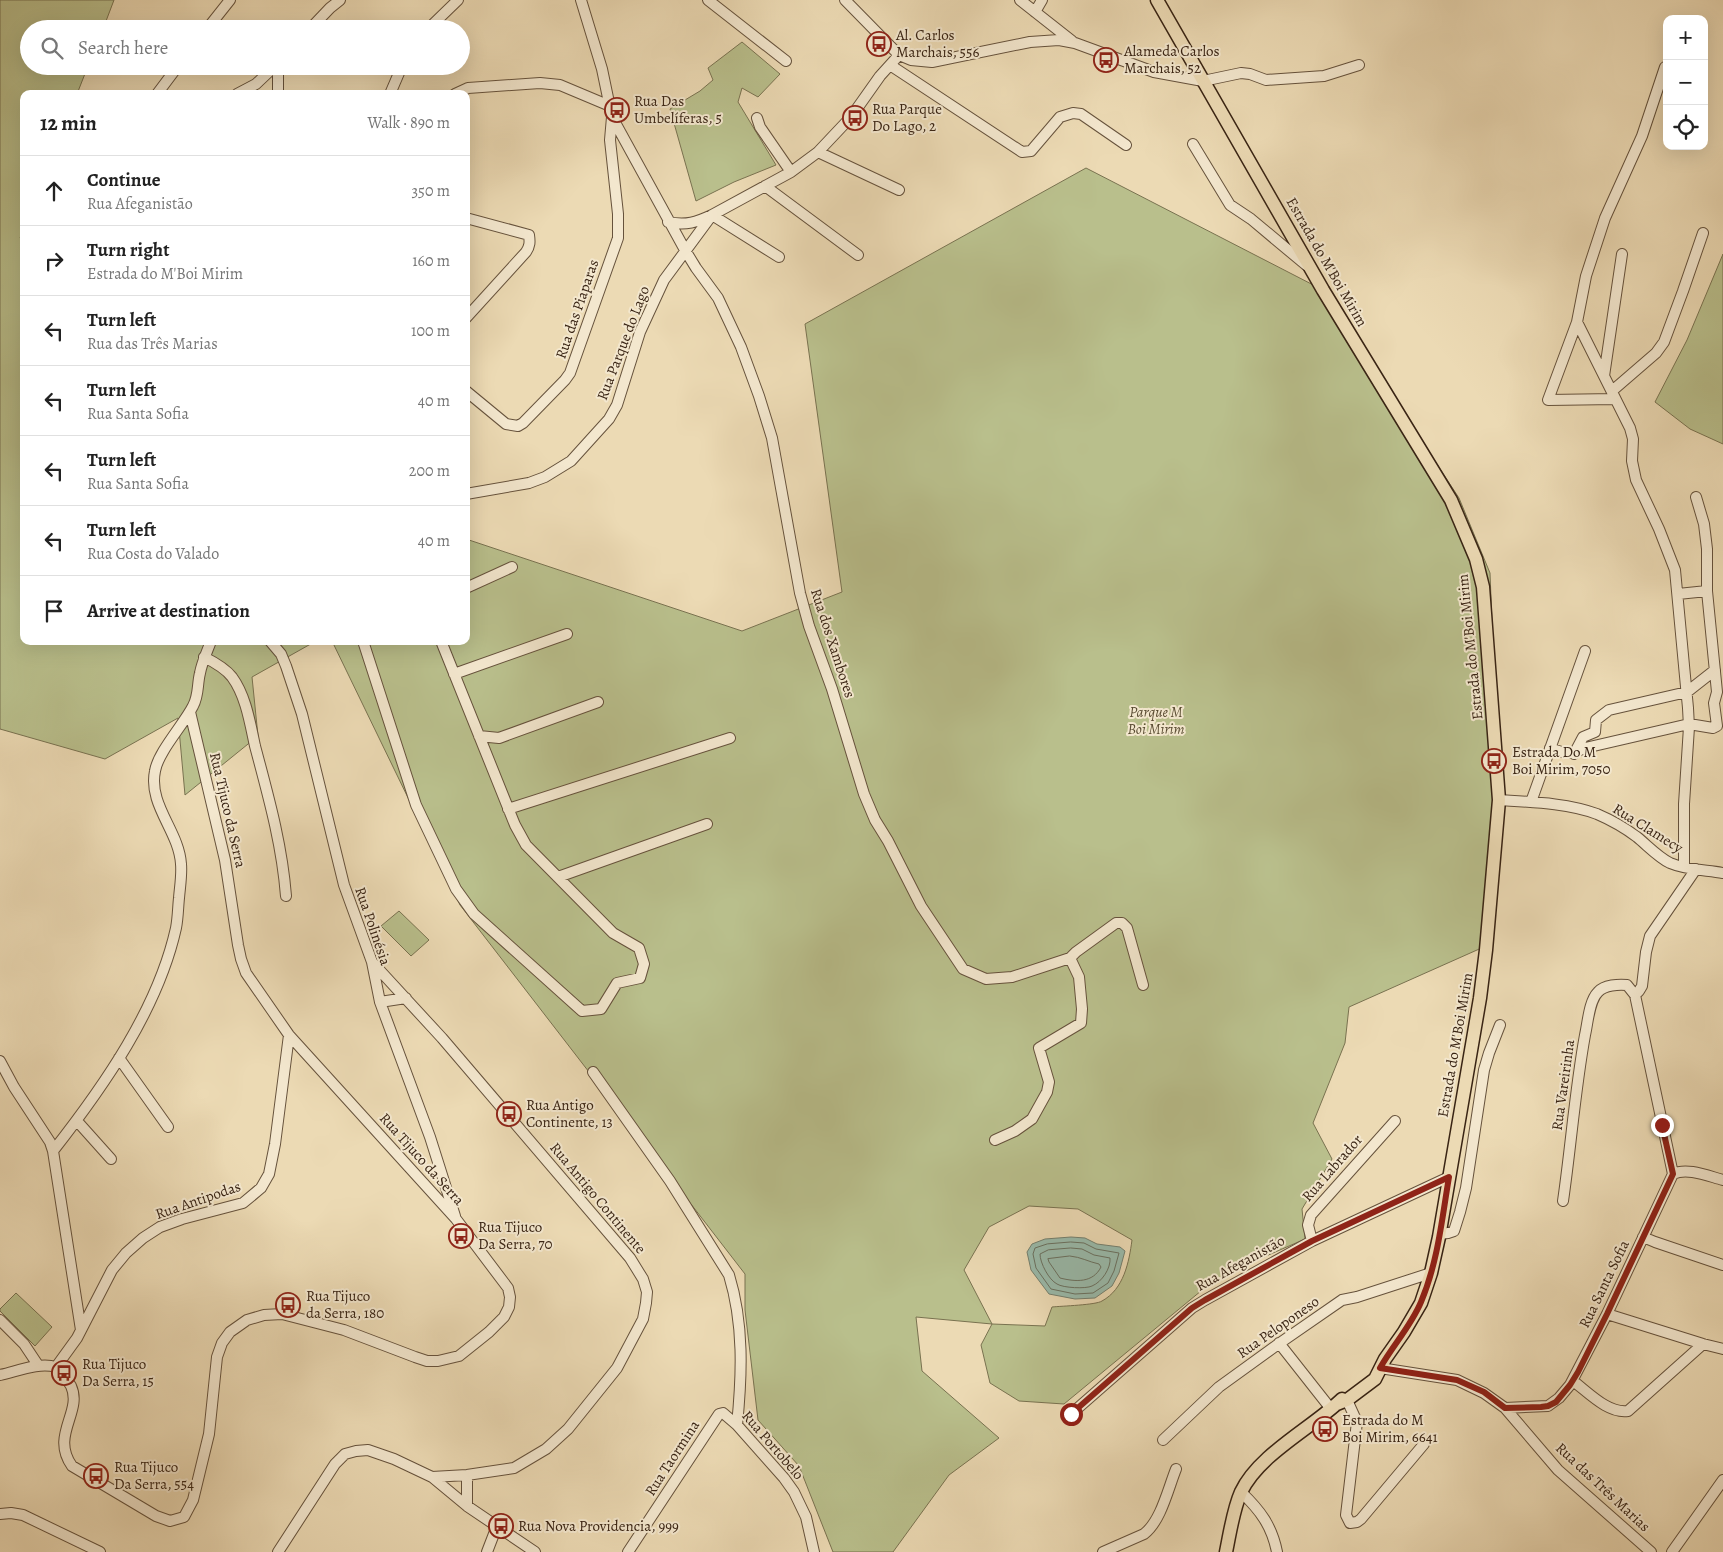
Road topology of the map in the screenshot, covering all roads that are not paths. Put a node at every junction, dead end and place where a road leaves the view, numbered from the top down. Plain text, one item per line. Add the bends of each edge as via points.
1 (230, 0) edge
2 (340, 0) edge
3 (458, 0) edge
4 (581, 0) edge
5 (708, 0) edge
6 (845, 0) edge
7 (1020, 0) edge
8 (1042, 0) edge
9 (1157, 0) edge
10 (1035, 12) junction
11 (214, 20) edge
12 (319, 20) edge
13 (437, 20) edge
14 (1074, 43) junction
15 (899, 55) junction
16 (786, 61) dead end
17 (890, 65) junction
18 (1359, 65) dead end
19 (1663, 73) edge
20 (171, 75) edge
21 (266, 75) edge
22 (277, 75) edge
23 (398, 75) edge
24 (1203, 81) junction
25 (160, 90) edge
26 (245, 90) edge
27 (278, 90) edge
28 (392, 90) edge
29 (464, 90) edge
30 (610, 106) junction
31 (612, 117) junction
32 (758, 118) dead end
33 (1193, 144) dead end
34 (1126, 145) dead end
35 (818, 152) junction
36 (791, 172) junction
37 (765, 186) junction
38 (899, 190) dead end
39 (712, 215) junction
40 (470, 219) edge
41 (668, 222) junction
42 (1703, 233) dead end
43 (685, 250) junction
44 (1622, 254) dead end
45 (858, 255) dead end
46 (779, 257) dead end
47 (1312, 269) junction
48 (470, 314) edge
49 (1578, 322) junction
50 (1604, 376) junction
51 (470, 394) edge
52 (1614, 395) junction
53 (470, 493) edge
54 (1696, 497) dead end
55 (512, 567) dead end
56 (470, 586) edge
57 (1707, 591) junction
58 (1678, 594) junction
59 (567, 634) dead end
60 (209, 645) edge
61 (273, 645) edge
62 (364, 645) edge
63 (443, 645) edge
64 (1585, 650) dead end
65 (204, 657) junction
66 (1715, 670) junction
67 (454, 674) junction
68 (1687, 692) junction
69 (598, 702) dead end
70 (190, 712) junction
71 (1688, 724) junction
72 (1720, 730) edge
73 (479, 736) junction
74 (730, 738) dead end
75 (1550, 748) junction
76 (1574, 754) junction
77 (1499, 800) junction
78 (1531, 802) junction
79 (508, 809) junction
80 (707, 824) dead end
81 (1684, 867) junction
82 (1696, 869) junction
83 (1723, 873) edge
84 (558, 877) junction
85 (286, 896) dead end
86 (1070, 958) junction
87 (372, 962) junction
88 (1143, 985) dead end
89 (1635, 995) junction
90 (406, 998) junction
91 (380, 1002) junction
92 (1500, 1025) dead end
93 (289, 1035) junction
94 (118, 1058) junction
95 (0, 1061) edge
96 (593, 1072) dead end
97 (77, 1121) junction
98 (1394, 1121) dead end
99 (168, 1127) dead end
100 (995, 1140) dead end
101 (54, 1151) junction
102 (111, 1159) dead end
103 (1673, 1174) junction
104 (1449, 1177) junction
105 (1723, 1180) edge
106 (1563, 1202) dead end
107 (456, 1219) junction
108 (1439, 1234) junction
109 (1643, 1237) junction
110 (1312, 1241) junction
111 (1723, 1265) edge
112 (1431, 1272) junction
113 (1607, 1314) junction
114 (0, 1320) edge
115 (81, 1330) junction
116 (1279, 1344) junction
117 (1703, 1344) junction
118 (1723, 1348) edge
119 (1383, 1363) junction
120 (38, 1364) junction
121 (56, 1367) junction
122 (0, 1375) edge
123 (1573, 1381) junction
124 (1338, 1404) junction
125 (1505, 1408) junction
126 (1071, 1414) dead end
127 (728, 1415) joint
128 (737, 1425) junction
129 (1163, 1440) dead end
130 (1424, 1444) dead end
131 (1176, 1470) dead end
132 (467, 1475) junction
133 (432, 1477) junction
134 (1723, 1480) edge
135 (1241, 1492) junction
136 (467, 1506) junction
137 (0, 1514) edge
138 (497, 1526) junction
139 (100, 1552) edge
140 (278, 1552) edge
141 (487, 1552) edge
142 (535, 1552) edge
143 (628, 1552) edge
144 (814, 1552) edge
145 (1106, 1552) edge
146 (1226, 1552) edge
147 (1277, 1552) edge
148 (1651, 1552) edge
149 (1672, 1552) edge

1 - 11 street
2 - 12 street
3 - 13 street
4 - 30 street
5 - 16 street
6 - 15 street
7 - 10 street
8 - 10 street
9 - 24 main road, Estrada do M'Boi Mirim
10 - 14 street
14 - 15 street via 1059,40 1030,42 932,62
14 - 24 street via 1154,72
15 - 17 street, Rua Parque do Lago
17 - 34 street via 1022,152 1031,151 1060,117 1073,112 1081,114
17 - 35 street, Rua Parque do Lago via 851,117
18 - 24 street via 1324,76 1266,80 1242,73
19 - 49 street via 1642,136 1605,218 1586,276
20 - 25 street
21 - 26 street
22 - 27 street
23 - 28 street
24 - 47 main road, Estrada do M'Boi Mirim
29 - 30 street via 545,83 560,85
30 - 31 street
31 - 41 street, Rua dos Xambores
31 - 51 street, Rua das Piaparas via 610,140 618,238 570,373 518,426 506,424
32 - 36 street via 760,127
33 - 47 street via 1230,205
35 - 36 street, Rua Parque do Lago
35 - 38 street
36 - 37 street, Rua Parque do Lago
37 - 39 street, Rua Parque do Lago
37 - 45 street
39 - 41 street, Rua Parque do Lago via 686,225
39 - 43 street, Rua Parque do Lago
39 - 46 street
40 - 48 street via 529,235 530,245
41 - 43 street, Rua dos Xambores
42 - 52 street via 1664,342
43 - 53 street, Rua Parque do Lago via 651,306 621,396 609,419 571,461 545,478
43 - 86 street, Rua dos Xambores via 718,298 741,347 772,438 804,610 864,794 921,906 964,969 986,979 1012,977
44 - 50 street
47 - 77 main road, Estrada do M'Boi Mirim via 1452,500 1476,559 1484,587
49 - 50 street
49 - 52 street via 1548,400
50 - 52 street
52 - 58 street via 1630,428 1636,480 1671,558
54 - 57 street via 1707,549
55 - 56 street
57 - 58 street
57 - 66 street
58 - 68 street
59 - 67 street
60 - 65 street
61 - 87 street, Rua Polinésia via 281,654 297,698 344,885
62 - 84 street via 416,805 456,889 474,914 582,1011 602,1009 617,983 640,978 644,964 639,948 613,933
63 - 67 street
64 - 75 street
65 - 70 street via 199,690
65 - 85 street via 232,676 246,708 275,822
66 - 68 street
66 - 72 street via 1718,692 1714,703
67 - 73 street
68 - 71 street
68 - 76 street via 1609,710 1596,720 1595,732 1583,738
69 - 73 street via 499,738
70 - 93 street, Rua Tijuco da Serra via 225,860 241,960 246,974
70 - 94 street via 155,769 157,802 177,843 181,861 176,927 160,980
71 - 72 street
71 - 76 street via 1585,748
71 - 81 street
73 - 79 street
74 - 79 street
75 - 76 street
75 - 78 street
77 - 78 street, Rua Clamecy
77 - 104 main road, Estrada do M'Boi Mirim via 1481,990
78 - 81 street, Rua Clamecy via 1598,814 1616,823 1660,857
79 - 84 street via 526,845
80 - 84 street
81 - 82 street, Rua Clamecy
82 - 83 street, Rua Clamecy
82 - 89 street via 1650,936 1642,986
86 - 88 street via 1116,923 1122,923 1127,928
86 - 100 street via 1079,977 1081,1023 1039,1048 1049,1082 1047,1092 1032,1118
87 - 90 street, Rua Antigo Continente
87 - 91 street, Rua Polinésia
89 - 103 street
89 - 106 street, Rua Vareirinha via 1627,986 1614,986 1601,989 1594,998 1577,1084
90 - 91 street
90 - 132 street, Rua Antigo Continente via 630,1258 643,1279 646,1292 642,1319 617,1368 568,1429 546,1449 514,1468
91 - 107 street, Rua Polinésia via 430,1137
92 - 108 street via 1484,1070 1460,1212 1454,1231
93 - 107 street, Rua Tijuco da Serra
93 - 115 street, Rua Antipodas via 275,1144 269,1174 261,1188 242,1203 182,1219 143,1238 112,1270
94 - 97 street
94 - 99 street
95 - 101 street
96 - 128 street via 670,1181 729,1275 736,1302 741,1356
97 - 101 street
97 - 102 street
98 - 110 street, Rua Labrador via 1311,1215 1308,1225
101 - 115 street
103 - 105 street via 1693,1173
103 - 109 street, Rua Santa Sofia
104 - 108 main road, Estrada do M'Boi Mirim
104 - 110 street, Rua Afeganistão
107 - 121 street, Rua Tijuco da Serra via 508,1288 509,1307 504,1318 459,1356 438,1361 427,1361 344,1330 282,1314 247,1320 230,1332 217,1357 209,1434 193,1500 179,1520 161,1519 72,1466 64,1434 74,1398 71,1387
108 - 112 main road, Estrada do M'Boi Mirim
109 - 111 street
109 - 113 street, Rua Santa Sofia
110 - 126 street, Rua Afeganistão via 1192,1308
112 - 116 street, Rua Peloponeso via 1342,1300
112 - 119 main road, Estrada do M'Boi Mirim via 1421,1303
113 - 117 street
113 - 123 street, Rua Santa Sofia
114 - 120 street
115 - 121 street, Rua Antipodas
116 - 124 street
116 - 129 street, Rua Peloponeso via 1219,1388
117 - 118 street
117 - 123 street via 1628,1411 1613,1409
119 - 124 main road, Estrada do M'Boi Mirim
119 - 125 street, Rua das Três Marias via 1457,1380 1484,1392
120 - 121 street
120 - 122 street
123 - 125 street, Rua Santa Sofia via 1560,1398 1548,1406
124 - 130 street via 1357,1422 1346,1515 1350,1523 1361,1519
124 - 135 main road, Estrada do M'Boi Mirim via 1282,1446 1253,1474
125 - 148 street, Rua das Três Marias via 1558,1470
127 - 128 street, Rua Portobelo
127 - 143 street, Rua Taormina via 719,1414
128 - 144 street, Rua Portobelo via 794,1492 806,1517
131 - 145 street via 1149,1530
132 - 133 street, Rua Antigo Continente
132 - 136 street
133 - 136 street
133 - 140 street via 378,1453 356,1450 345,1454 334,1464
134 - 149 street
135 - 146 main road, Estrada do M'Boi Mirim
135 - 147 street via 1264,1516
136 - 138 street
137 - 139 street via 23,1515
138 - 141 street
138 - 142 street

